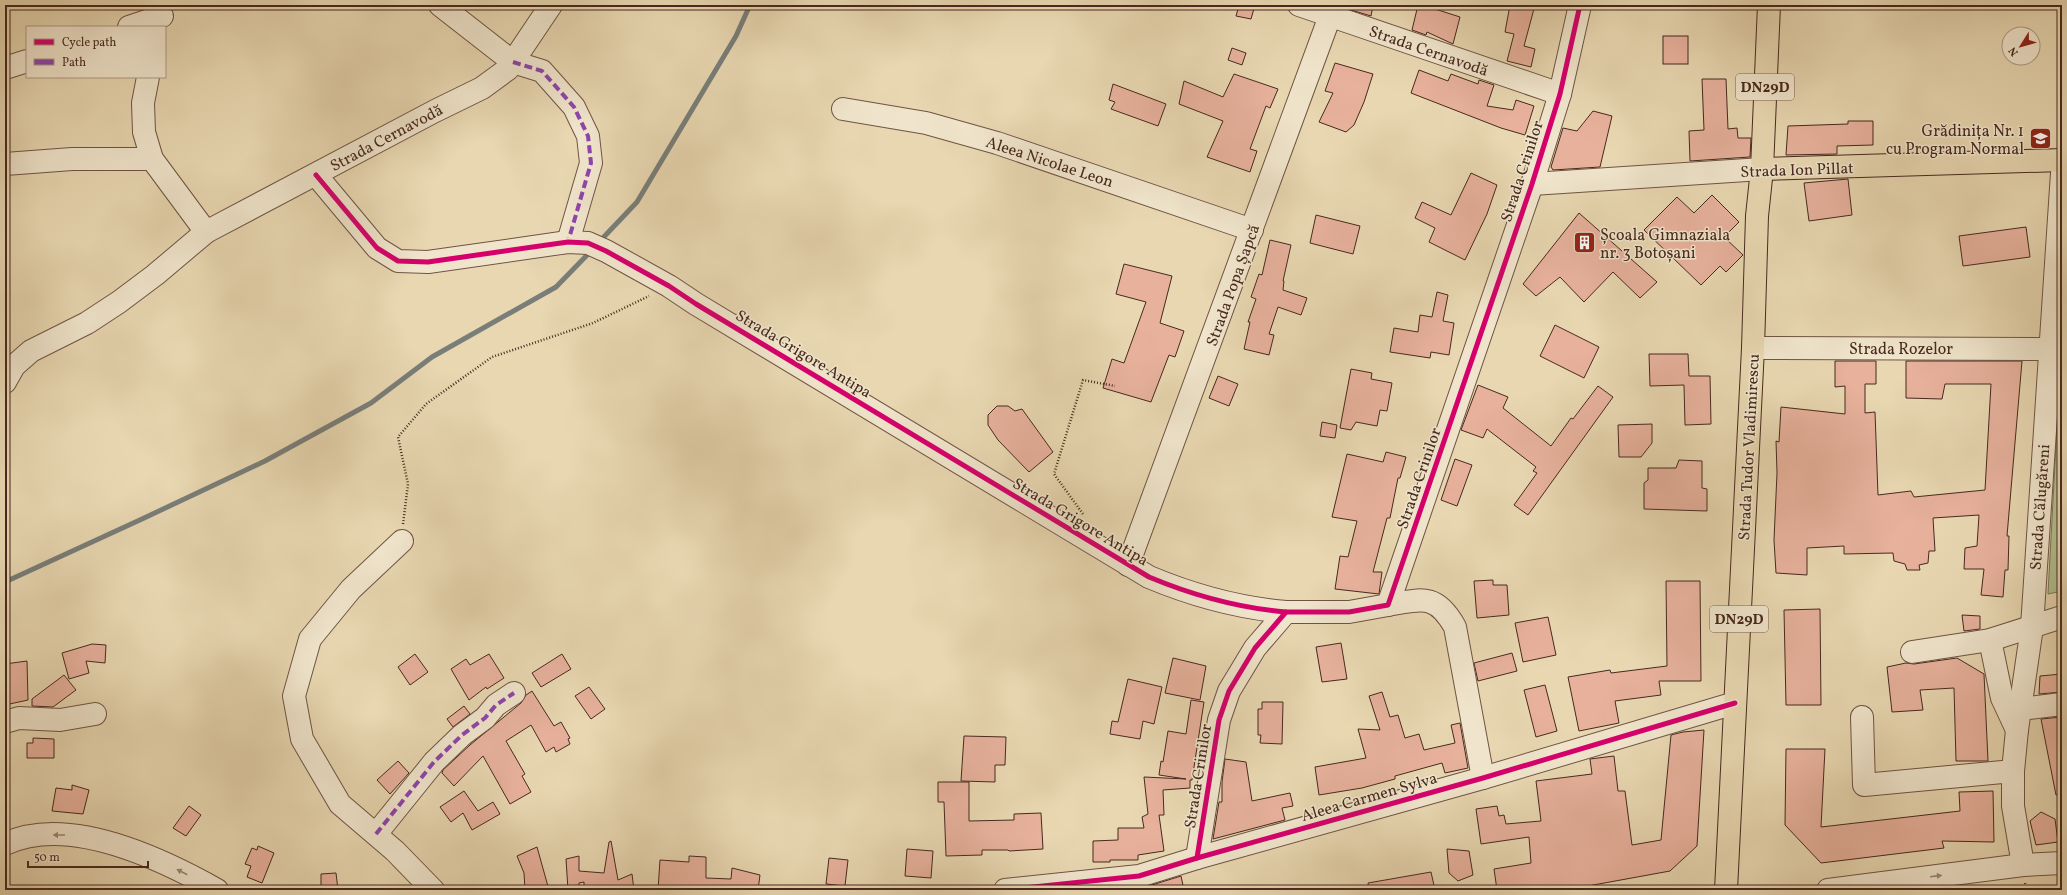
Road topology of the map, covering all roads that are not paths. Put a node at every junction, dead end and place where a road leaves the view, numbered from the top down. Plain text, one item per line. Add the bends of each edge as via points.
1 (440, 5) edge
2 (551, 5) edge
3 (1299, 5) edge
4 (1580, 5) edge
5 (1769, 5) edge
6 (1332, 11) edge
7 (161, 16) edge
8 (132, 26) edge
9 (26, 61) edge
10 (513, 62) junction
11 (5, 68) edge
12 (148, 78) edge
13 (1560, 94) junction
14 (844, 109) dead end
15 (152, 159) junction
16 (2062, 160) edge
17 (5, 164) edge
18 (1762, 169) junction
19 (2062, 173) edge
20 (316, 175) junction
21 (1532, 184) junction
22 (1252, 230) junction
23 (206, 232) junction
24 (587, 245) junction
25 (2054, 337) edge
26 (1753, 348) junction
27 (5, 382) edge
28 (402, 541) road end
29 (1128, 565) junction
30 (1388, 605) junction
31 (1286, 612) junction
32 (2062, 617) edge
33 (2032, 627) junction
34 (1990, 640) junction
35 (1912, 652) dead end
36 (514, 693) dead end
37 (1735, 703) junction
38 (2062, 704) edge
39 (2020, 709) junction
40 (95, 714) dead end
41 (1862, 717) dead end
42 (5, 722) edge
43 (2017, 730) junction
44 (2013, 771) junction
45 (1483, 778) junction
46 (376, 834) junction
47 (5, 844) edge
48 (1197, 858) junction
49 (2062, 862) edge
50 (2023, 865) junction
51 (1141, 883) edge
52 (217, 890) edge
53 (433, 890) edge
54 (1005, 890) edge
55 (1726, 890) edge
56 (1828, 890) edge

1 - 10 street
2 - 10 street, Strada Cernavodă
3 - 6 street, Strada Cernavodă
4 - 13 street, Strada Crinilor
5 - 18 main road, Strada Tudor Vladimirescu / DN29D
6 - 13 street, Strada Cernavodă
6 - 22 street, Strada Popa Șapcă
7 - 8 street
9 - 11 street
10 - 20 street, Strada Cernavodă via 508,69 482,88 435,110
10 - 24 street via 542,71 574,107 588,136 591,163
12 - 15 street via 143,103 144,132
13 - 21 street, Strada Crinilor
14 - 22 street, Aleea Nicolae Leon via 926,123 990,141
15 - 17 street via 72,159
15 - 23 street
16 - 18 main road, Strada Ion Pillat
18 - 21 street, Strada Ion Pillat
18 - 26 main road, Strada Tudor Vladimirescu / DN29D via 1757,216
19 - 25 street, Strada Călugăreni
20 - 23 street, Strada Cernavodă
20 - 24 street via 377,248 398,261 428,262
21 - 30 street, Strada Crinilor
22 - 29 street, Strada Popa Șapcă
23 - 27 street, Strada Cernavodă via 155,275 87,323 31,350 14,366
24 - 29 street, Strada Grigore Antipa via 669,286
25 - 26 street, Strada Rozelor
25 - 33 street, Strada Călugăreni
26 - 37 main road, Strada Tudor Vladimirescu / DN29D
28 - 46 street via 351,589 310,639 294,696 302,739 321,773 340,804
29 - 31 street, Strada Grigore Antipa via 1182,591 1264,610
30 - 31 street via 1349,612
30 - 45 street via 1424,599 1447,612 1455,627
31 - 48 street, Strada Crinilor via 1254,648 1229,691 1219,720
32 - 33 street
33 - 34 street
33 - 39 street, Strada Călugăreni
34 - 35 street
34 - 43 street via 2002,698
36 - 46 street via 496,705 485,718 434,762
37 - 45 street, Aleea Carmen Sylva
37 - 55 main road, Strada Tudor Vladimirescu / DN29D
38 - 39 street
39 - 43 street, Strada Călugăreni
40 - 42 street via 60,720 19,718
41 - 44 street via 1864,785
43 - 44 street, Strada Călugăreni
44 - 50 street, Strada Călugăreni via 2012,806
45 - 48 street, Aleea Carmen Sylva
46 - 53 street
52 -> 47 street via 170,865 117,845 80,835 40,835
48 - 51 street, Aleea Carmen Sylva
49 - 50 street
56 -> 50 street
51 - 54 street, Aleea Carmen Sylva

